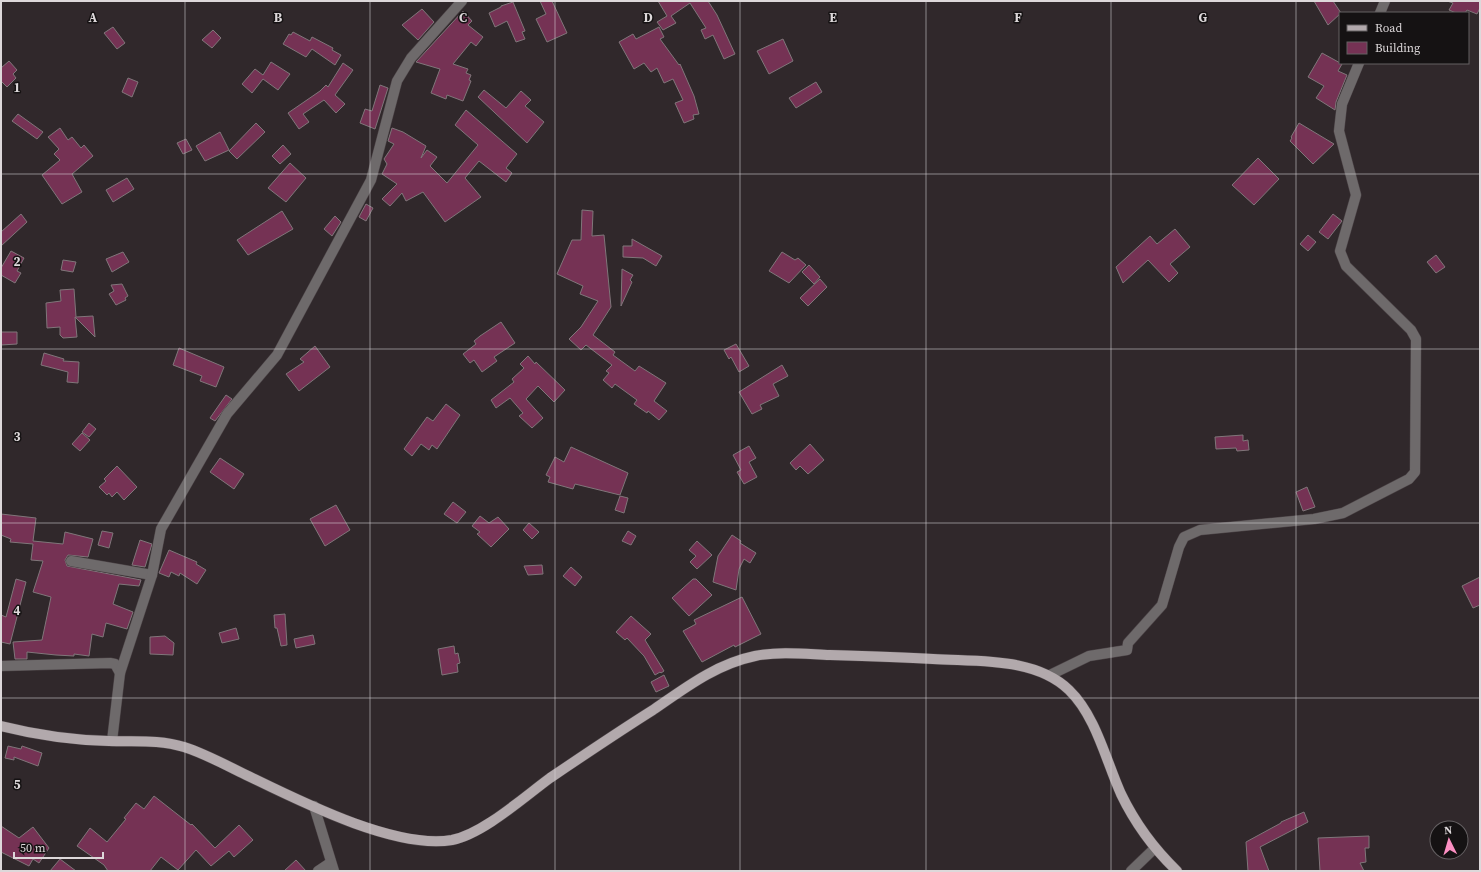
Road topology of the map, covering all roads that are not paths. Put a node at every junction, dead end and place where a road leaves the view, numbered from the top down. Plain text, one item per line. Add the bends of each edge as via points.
1 (462, 1) edge
2 (1385, 1) edge
3 (1380, 12) edge
4 (1359, 64) edge
5 (71, 561) dead end
6 (152, 575) junction
7 (1, 666) edge
8 (120, 673) junction
9 (1050, 675) junction
10 (1, 726) edge
11 (112, 741) junction
12 (314, 806) junction
13 (1155, 848) junction
14 (332, 867) edge
15 (318, 871) edge
16 (1131, 871) edge
17 (1177, 871) edge

1 - 6 street via 411,58 398,80 371,180 277,355 227,414 161,529
2 - 3 street
4 - 9 street via 1342,104 1339,131 1356,195 1340,251 1346,266 1411,330 1416,339 1415,472 1409,479 1343,513 1314,519 1200,530 1184,536 1162,605 1128,643 1127,650 1089,656
5 - 6 street
6 - 8 street
7 - 8 street via 110,663 116,664
8 - 11 street
9 - 12 main road via 1027,667 895,657 781,653 755,656 710,673 550,778 485,825 460,838 435,842 408,839 369,828
9 - 13 main road via 1071,692 1091,721 1121,794
10 - 11 main road via 36,735
11 - 12 main road via 159,741 183,746
12 - 14 street
13 - 16 street
13 - 17 main road
14 - 15 street

